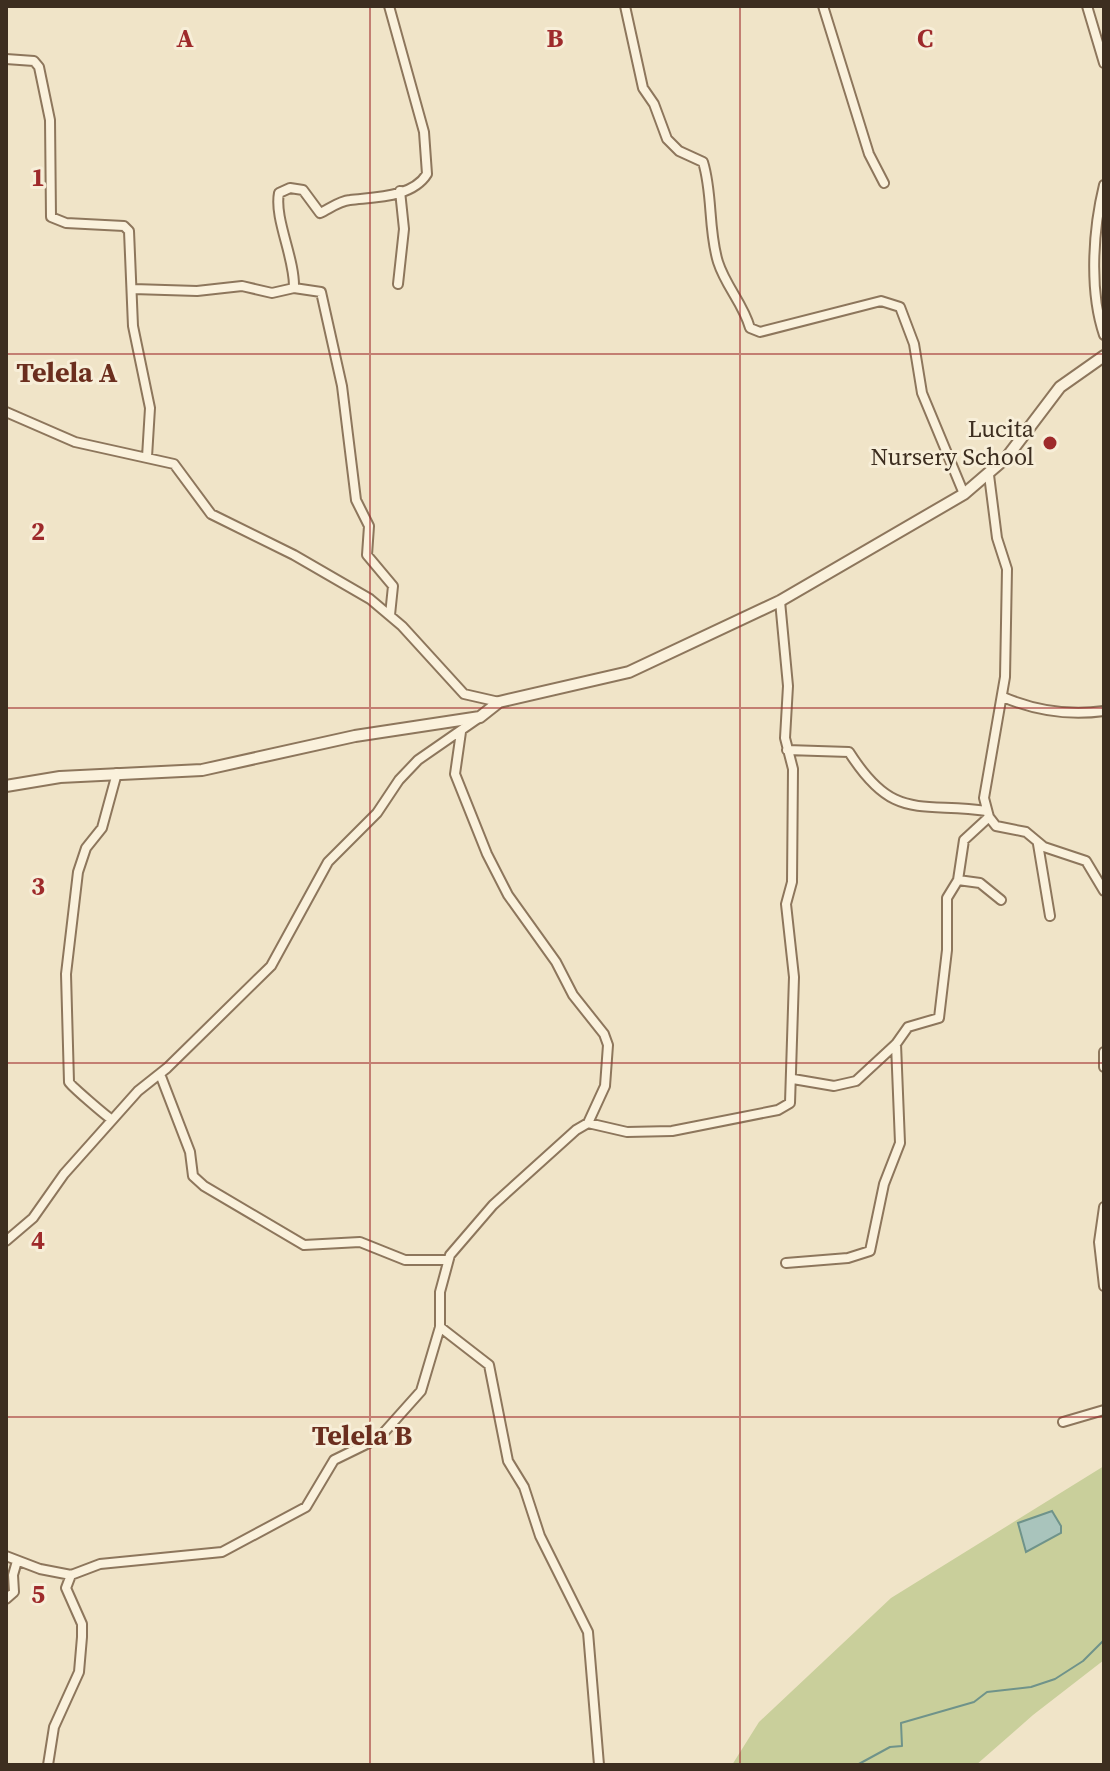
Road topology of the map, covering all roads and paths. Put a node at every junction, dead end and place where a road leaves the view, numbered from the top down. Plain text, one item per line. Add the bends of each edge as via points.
1 (389, 6) edge
2 (625, 6) edge
3 (823, 6) edge
4 (1087, 6) edge
5 (6, 59) edge
6 (1104, 63) edge
7 (884, 183) dead end
8 (1104, 185) edge
9 (400, 191) junction
10 (398, 284) dead end
11 (294, 288) junction
12 (133, 289) junction
13 (1104, 335) edge
14 (1104, 356) edge
15 (6, 412) edge
16 (147, 457) junction
17 (989, 475) junction
18 (964, 494) junction
19 (780, 601) junction
20 (390, 615) junction
21 (1003, 697) junction
22 (499, 702) junction
23 (1104, 711) edge
24 (480, 717) junction
25 (461, 731) junction
26 (787, 750) junction
27 (117, 773) junction
28 (6, 786) edge
29 (988, 814) junction
30 (1038, 844) junction
31 (958, 880) junction
32 (1104, 891) edge
33 (1001, 900) dead end
34 (1050, 916) dead end
35 (896, 1044) junction
36 (1104, 1052) edge
37 (1104, 1067) edge
38 (160, 1074) junction
39 (793, 1079) junction
40 (111, 1119) junction
41 (588, 1123) junction
42 (1104, 1207) edge
43 (6, 1241) edge
44 (446, 1260) junction
45 (786, 1263) dead end
46 (1104, 1286) edge
47 (440, 1327) junction
48 (1104, 1410) edge
49 (1063, 1422) dead end
50 (6, 1556) edge
51 (17, 1561) junction
52 (71, 1575) junction
53 (6, 1599) edge
54 (48, 1765) edge
55 (599, 1765) edge

1 - 9 street via 424,132 428,168 421,182
2 - 18 street via 643,88 667,139 703,162 717,260 750,328 760,332 881,301 900,307 914,344 922,393
3 - 7 street via 869,154
4 - 6 street
5 - 12 street via 34,61 39,67 50,120 51,217 126,227 132,242
8 - 13 street via 1096,229
9 - 10 street via 404,229
9 - 11 street via 381,198 348,199 320,213 303,190 279,193
11 - 12 street via 272,293 242,286
11 - 20 street via 324,296 342,386 353,487 369,526 367,555 393,586
12 - 16 street via 133,326 150,408
14 - 17 street via 1051,396
15 - 16 street via 75,442
16 - 20 street via 178,468 211,514 294,555
17 - 18 street
17 - 21 street via 1007,569
18 - 19 street
19 - 22 street via 629,672
19 - 26 street via 788,686
20 - 22 street via 464,694
21 - 23 street via 1064,714
21 - 29 street via 984,798
22 - 24 street
24 - 25 street
24 - 27 street via 355,736 202,770
25 - 38 street via 399,780 377,813 328,862 271,966
25 - 41 street via 455,774 487,854 508,895 608,1045 605,1086
26 - 29 street via 849,752 879,790 904,804
26 - 39 street via 793,769 792,882 786,904 794,977
27 - 28 street
27 - 40 street via 102,828 80,860 66,981 69,1082
29 - 30 street via 996,826 1026,832
29 - 31 street via 964,840
30 - 32 street via 1086,861
30 - 34 street
31 - 33 street via 980,883
31 - 35 street via 945,908 947,950 939,1018 908,1027
35 - 39 street via 847,1084
35 - 45 street via 900,1143 884,1184 870,1251
36 - 37 street
38 - 40 street
38 - 44 street via 190,1152 193,1176 204,1186 304,1245 360,1242 405,1260
39 - 41 street via 785,1108 745,1118 672,1131 627,1132
40 - 43 street via 33,1218
41 - 44 street via 493,1205
42 - 46 street via 1099,1242
44 - 47 street
47 - 52 street via 421,1391 379,1438 334,1460 306,1507 230,1551 100,1564
47 - 55 street via 489,1365 508,1461 588,1632
48 - 49 street
50 - 51 street
51 - 52 street
51 - 53 street via 14,1592
52 - 54 street via 66,1588 82,1624 79,1672 54,1727

